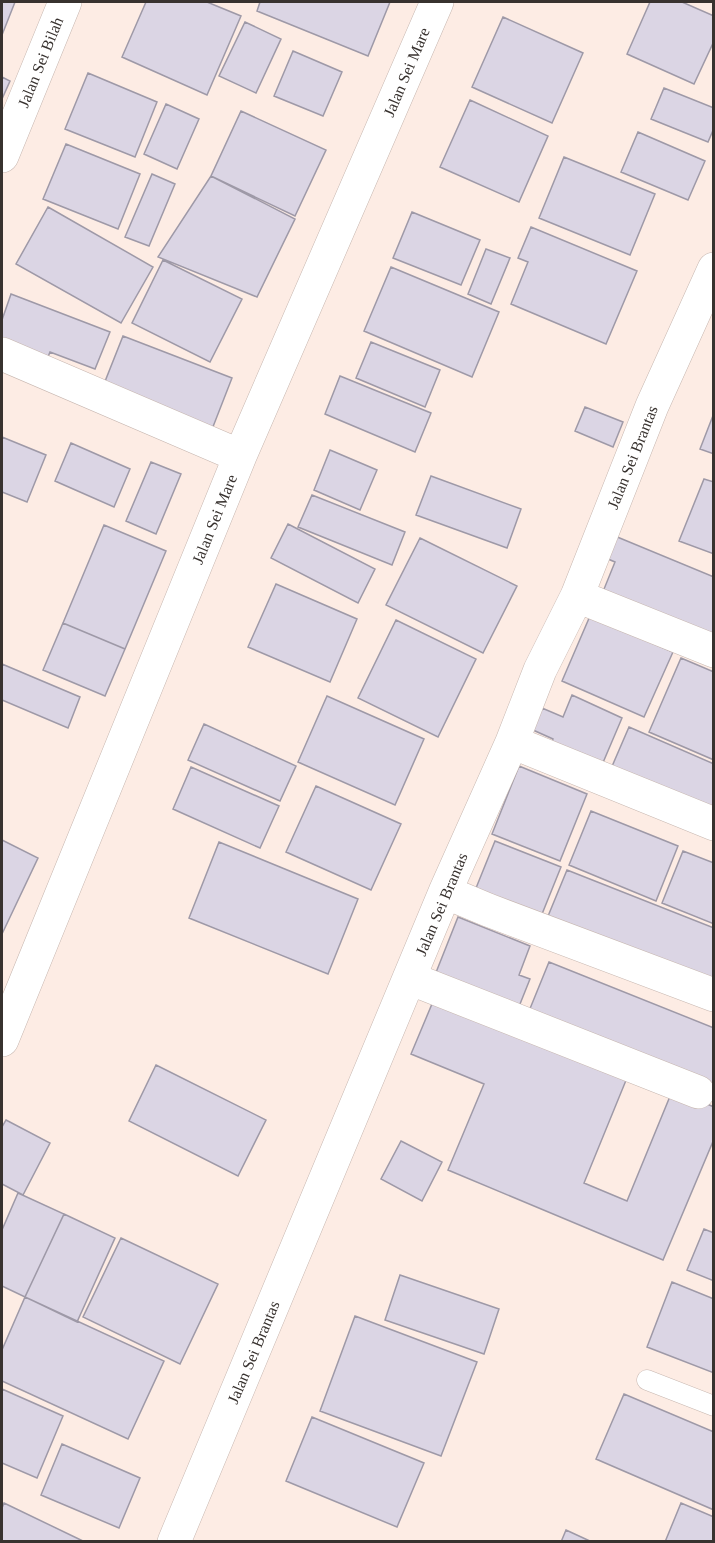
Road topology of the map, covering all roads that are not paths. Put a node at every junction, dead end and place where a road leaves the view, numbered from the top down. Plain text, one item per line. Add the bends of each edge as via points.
1 (65, 2) edge
2 (437, 2) edge
3 (2, 156) edge
4 (714, 269) edge
5 (2, 354) edge
6 (240, 456) junction
7 (577, 596) junction
8 (714, 651) edge
9 (512, 742) junction
10 (714, 824) edge
11 (445, 892) junction
12 (409, 978) junction
13 (714, 995) edge
14 (2, 1040) edge
15 (698, 1092) dead end
16 (647, 1380) dead end
17 (714, 1406) edge
18 (174, 1542) edge

1 - 3 street, Jalan Sei Bilah
2 - 6 street, Jalan Sei Mare
4 - 7 street, Jalan Sei Brantas via 652,406
5 - 6 street
6 - 14 street, Jalan Sei Mare
7 - 8 street
7 - 9 street, Jalan Sei Brantas via 540,670
9 - 10 street
9 - 11 street, Jalan Sei Brantas
11 - 12 street, Jalan Sei Brantas
11 - 13 street
12 - 15 street
12 - 18 street, Jalan Sei Brantas
16 - 17 lane

